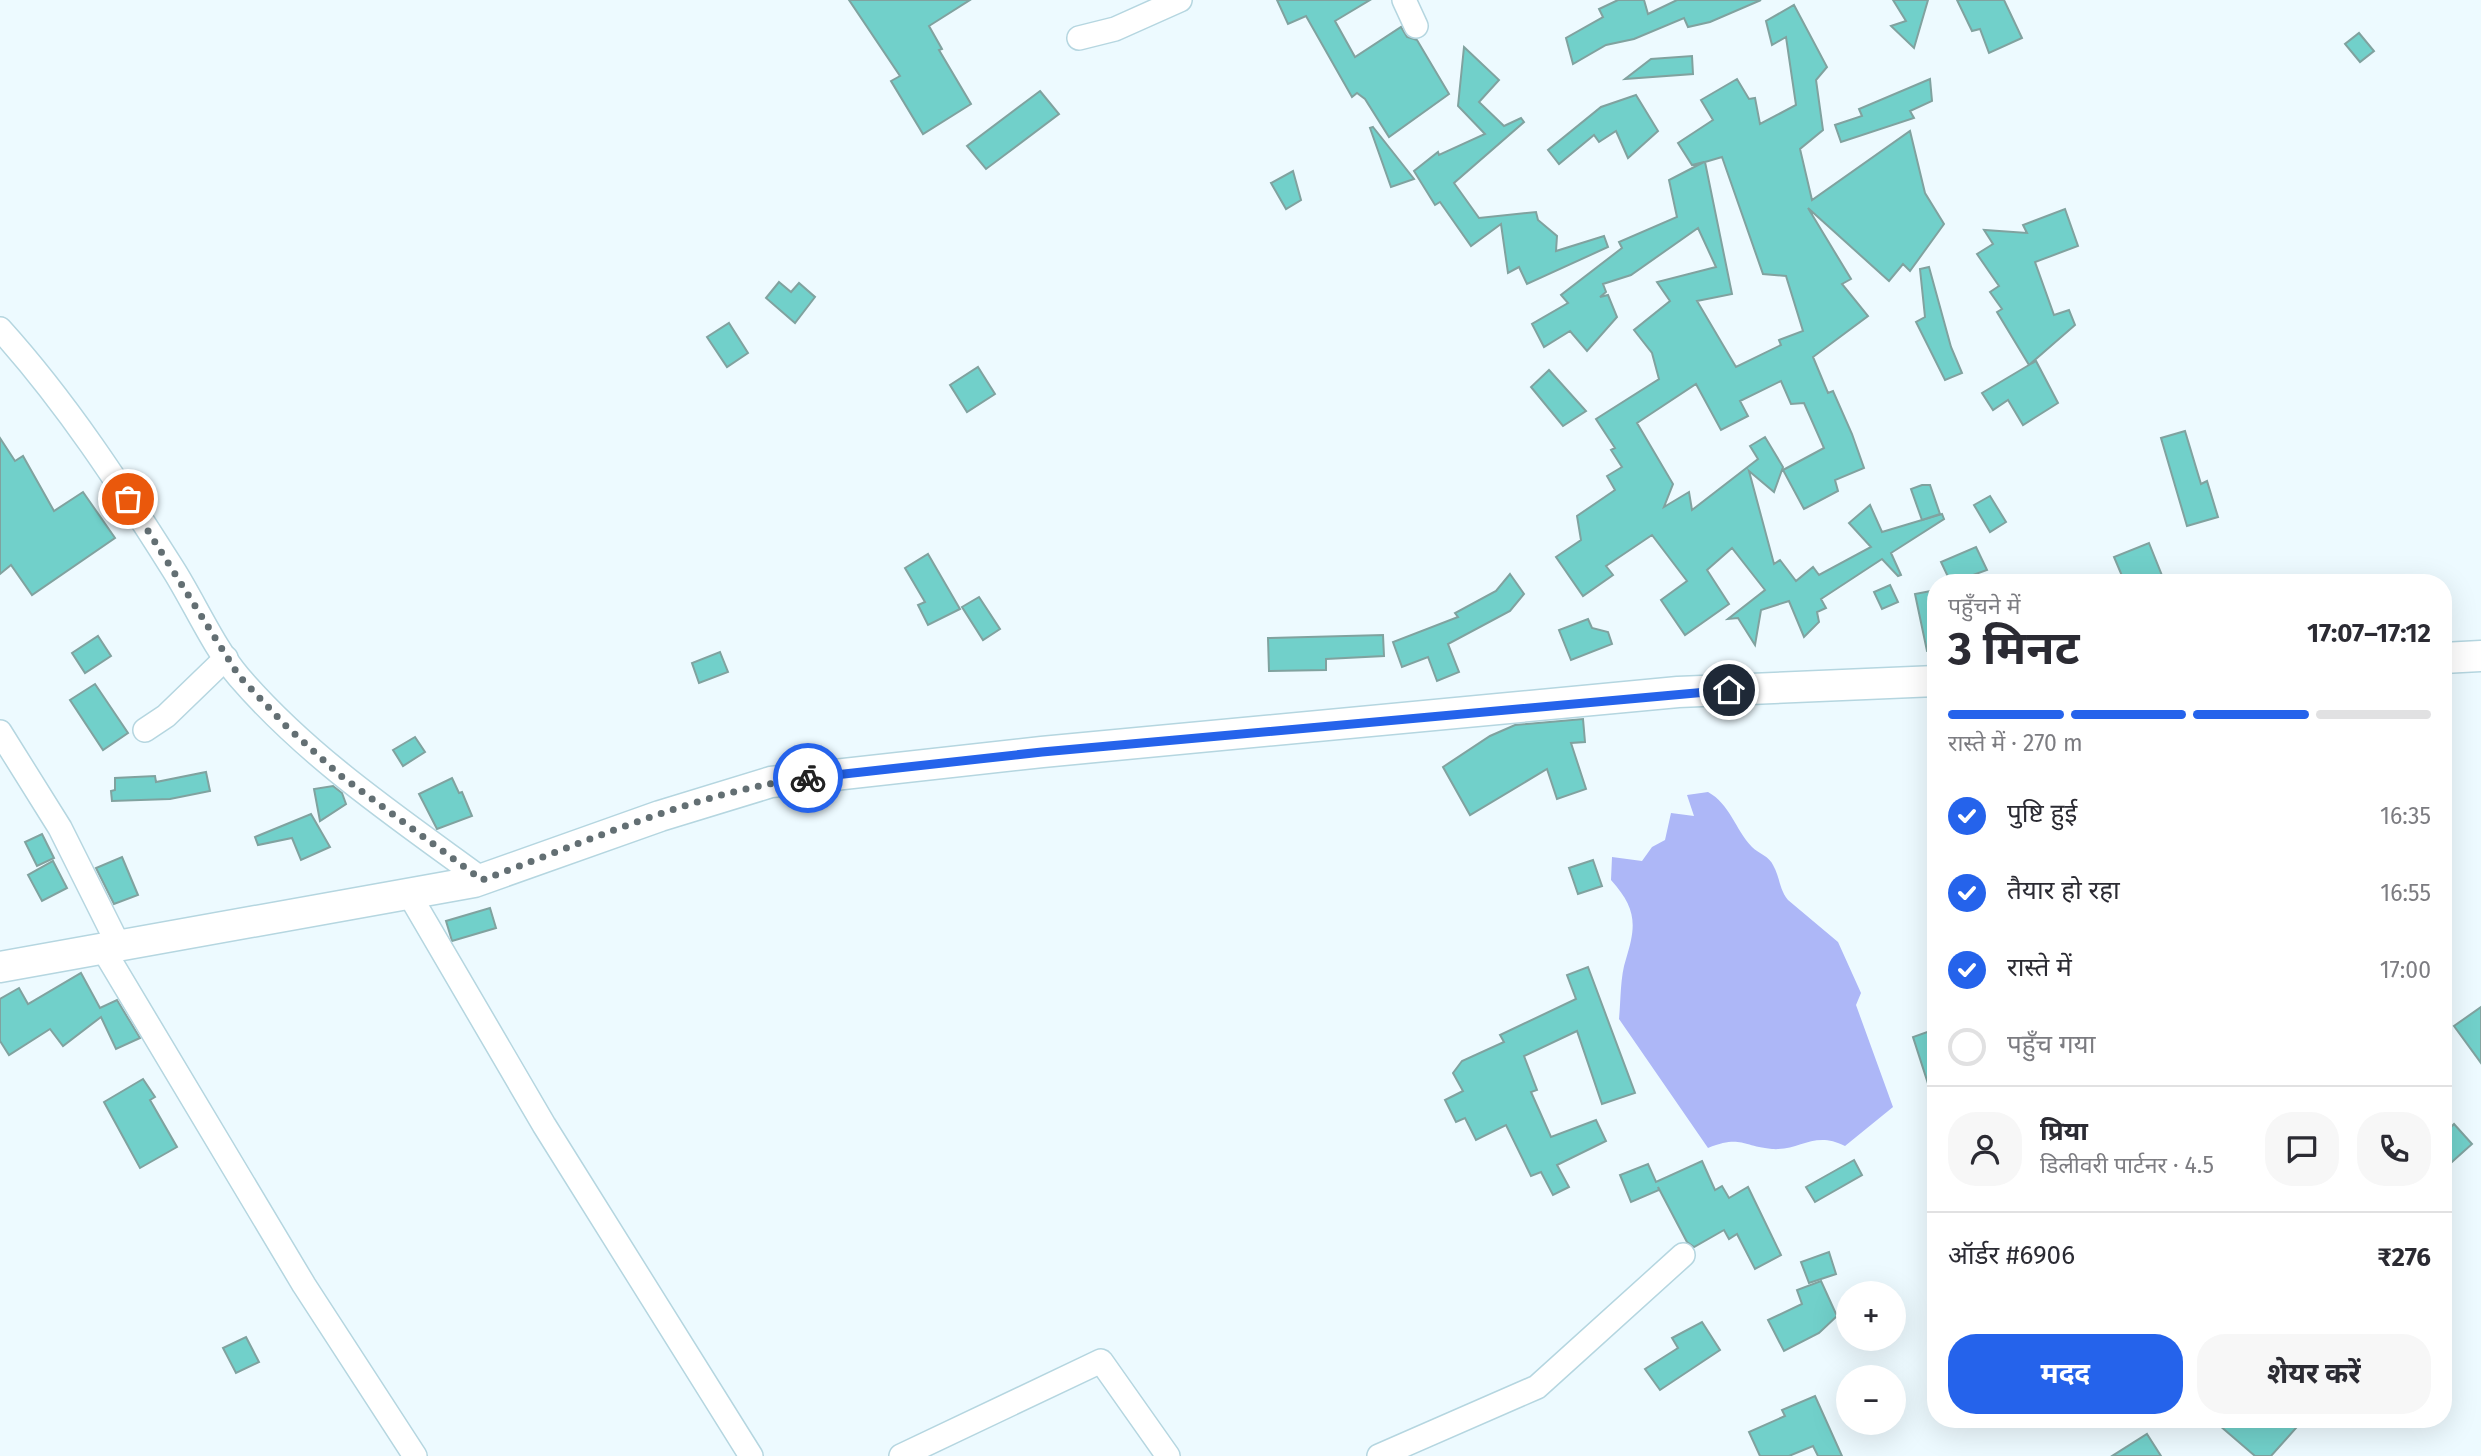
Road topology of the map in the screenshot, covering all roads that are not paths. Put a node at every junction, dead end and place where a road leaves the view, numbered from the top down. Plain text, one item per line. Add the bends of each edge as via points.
1 (1180, 0) edge
2 (1404, 0) edge
3 (1416, 26) dead end
4 (1079, 38) dead end
5 (0, 328) edge
6 (2481, 656) edge
7 (226, 658) junction
8 (2452, 658) edge
9 (1927, 681) edge
10 (145, 730) dead end
11 (0, 732) edge
12 (482, 880) junction
13 (409, 894) junction
14 (111, 947) junction
15 (0, 967) edge
16 (1683, 1255) dead end
17 (415, 1456) edge
18 (751, 1456) edge
19 (901, 1456) edge
20 (1168, 1456) edge
21 (1378, 1456) edge

1 - 4 street via 1115,29
2 - 3 street
5 - 7 street via 38,371 116,480
6 - 8 main road
7 - 10 street
7 - 12 street via 287,727 341,776
9 - 12 main road via 1678,692 771,782
11 - 14 street via 60,828
12 - 13 main road
13 - 14 main road
13 - 18 street via 544,1125
14 - 15 main road
14 - 17 street via 304,1285
16 - 21 street via 1536,1387
19 - 20 street via 1101,1360

